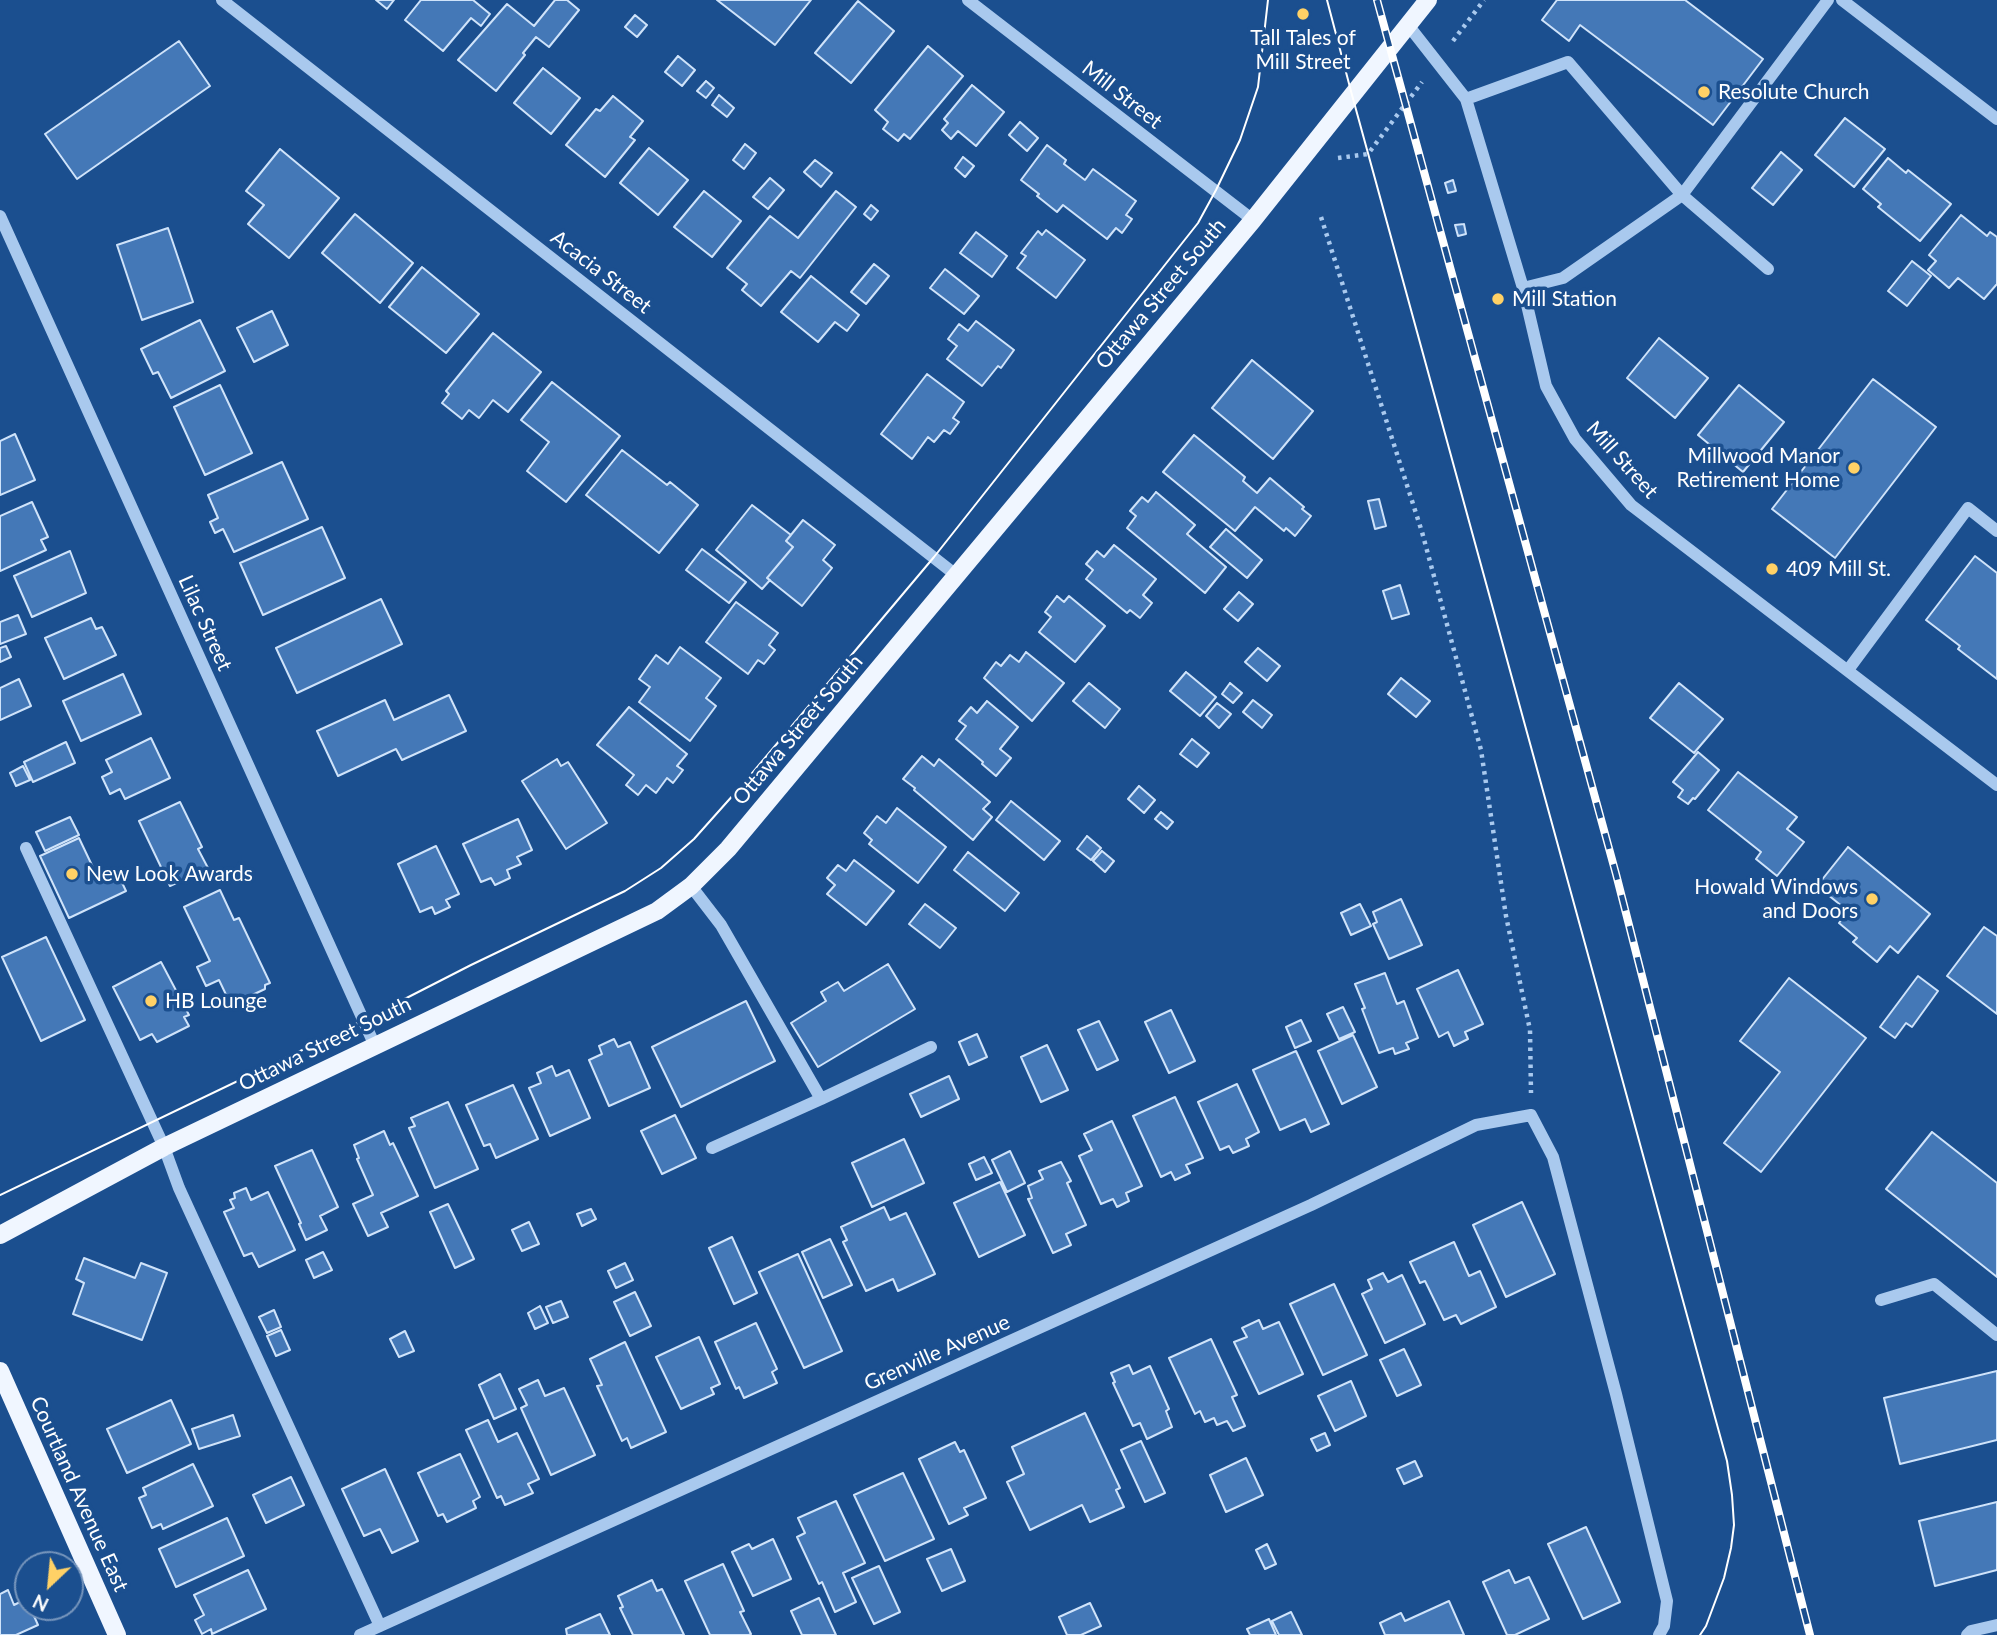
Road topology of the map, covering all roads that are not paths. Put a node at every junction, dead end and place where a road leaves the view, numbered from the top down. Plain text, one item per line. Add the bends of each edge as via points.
1 (222, 0) edge
2 (968, 0) edge
3 (1427, 0) edge
4 (1828, 0) edge
5 (1842, 0) edge
6 (1408, 25) junction
7 (1466, 99) junction
8 (1997, 119) edge
9 (1682, 195) junction
10 (0, 216) edge
11 (1253, 220) junction
12 (1768, 268) dead end
13 (1523, 288) junction
14 (1997, 531) edge
15 (956, 575) junction
16 (1848, 670) junction
17 (1997, 786) edge
18 (26, 848) dead end
19 (691, 886) junction
20 (375, 1046) junction
21 (931, 1047) dead end
22 (821, 1099) junction
23 (164, 1147) junction
24 (712, 1148) dead end
25 (0, 1235) edge
26 (1881, 1300) dead end
27 (1997, 1335) edge
28 (0, 1371) edge
29 (1997, 1625) edge
30 (380, 1626) junction
31 (117, 1635) edge
32 (360, 1635) edge
33 (1659, 1635) edge
34 (1967, 1635) edge

1 - 15 street, Acacia Street
2 - 11 street, Mill Street
3 - 6 main road, Ottawa Street South
4 - 9 street
5 - 8 street
6 - 7 street, Mill Street
6 - 11 main road, Ottawa Street South
7 - 9 street via 1568,62
7 - 13 street, Mill Street
9 - 12 street
9 - 13 street via 1563,278
10 - 20 street, Lilac Street
11 - 15 main road, Ottawa Street South
13 - 16 street, Mill Street via 1546,386 1575,439 1631,505
14 - 16 street via 1968,508
15 - 19 main road, Ottawa Street South via 728,849
16 - 17 street, Mill Street
18 - 23 street
19 - 20 main road, Ottawa Street South via 657,911
19 - 22 street via 722,925
20 - 23 main road, Ottawa Street South
21 - 22 street
22 - 24 street
23 - 25 main road, Ottawa Street South
23 - 30 street
26 - 27 street via 1934,1284
28 - 31 main road, Courtland Avenue East
29 - 34 street
30 - 32 street, Grenville Avenue
30 - 33 street, Grenville Avenue via 1311,1205 1476,1125 1531,1115 1553,1157 1621,1413 1667,1601

